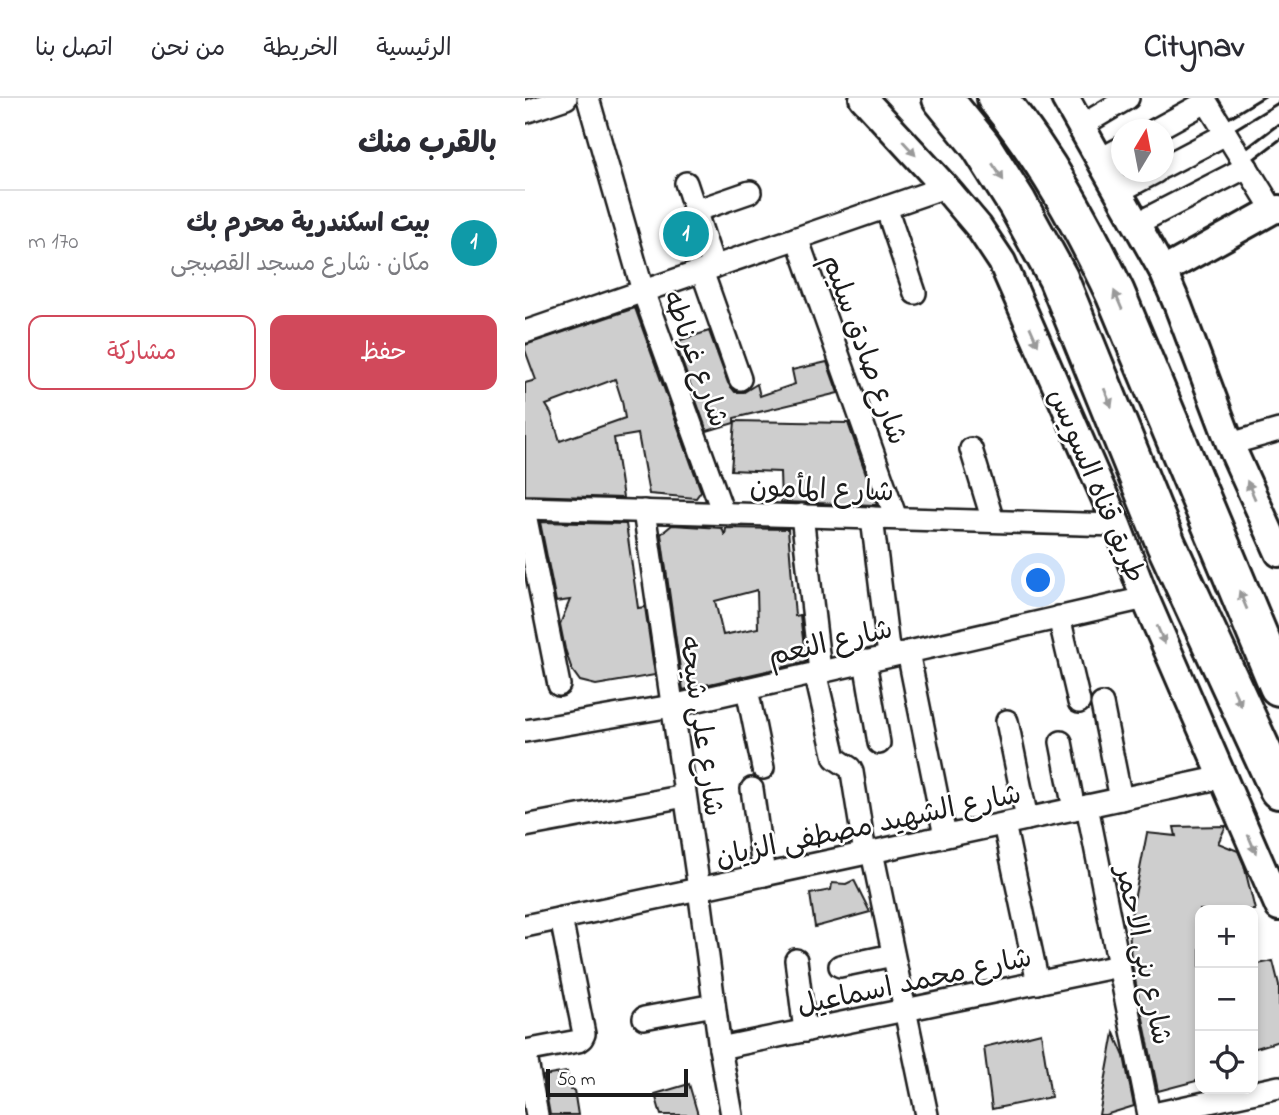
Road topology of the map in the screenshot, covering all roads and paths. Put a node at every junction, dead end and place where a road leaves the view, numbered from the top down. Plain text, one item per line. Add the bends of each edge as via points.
1 (566, 98) edge
2 (588, 98) edge
3 (863, 98) edge
4 (942, 98) edge
5 (997, 98) edge
6 (1065, 98) edge
7 (1128, 98) edge
8 (1274, 98) edge
9 (1205, 100) edge
10 (525, 113) edge
11 (1174, 119) edge
12 (1081, 126) junction
13 (1225, 131) junction
14 (1279, 132) edge
15 (1110, 154) edge
16 (1174, 161) edge
17 (1245, 164) junction
18 (1137, 182) edge
19 (686, 183) dead end
20 (944, 187) junction
21 (750, 192) dead end
22 (1118, 192) junction
23 (886, 207) junction
24 (1276, 210) edge
25 (695, 211) junction
26 (1136, 224) junction
27 (797, 238) junction
28 (708, 269) junction
29 (1163, 271) junction
30 (643, 291) junction
31 (915, 293) dead end
32 (525, 332) edge
33 (740, 379) dead end
34 (1279, 430) edge
35 (1230, 444) junction
36 (971, 449) dead end
37 (525, 508) edge
38 (644, 511) junction
39 (723, 513) junction
40 (525, 514) edge
41 (802, 515) junction
42 (872, 518) junction
43 (896, 518) junction
44 (993, 521) junction
45 (1117, 524) junction
46 (1279, 553) edge
47 (1145, 598) junction
48 (1059, 617) junction
49 (898, 654) junction
50 (865, 661) junction
51 (818, 671) junction
52 (559, 685) dead end
53 (1279, 686) edge
54 (747, 689) junction
55 (1079, 702) dead end
56 (1103, 704) dead end
57 (672, 706) junction
58 (1007, 720) dead end
59 (525, 731) edge
60 (1061, 742) dead end
61 (879, 743) dead end
62 (763, 768) dead end
63 (1223, 777) junction
64 (752, 789) dead end
65 (1279, 789) edge
66 (685, 796) junction
67 (1121, 799) junction
68 (1080, 808) junction
69 (1027, 819) junction
70 (1004, 824) junction
71 (525, 826) edge
72 (945, 836) junction
73 (868, 853) junction
74 (764, 875) junction
75 (699, 889) junction
76 (1279, 907) edge
77 (561, 918) junction
78 (525, 926) edge
79 (894, 955) junction
80 (796, 960) dead end
81 (840, 966) dead end
82 (1119, 966) junction
83 (1038, 983) junction
84 (715, 1006) junction
85 (905, 1010) junction
86 (644, 1018) dead end
87 (805, 1031) junction
88 (720, 1048) junction
89 (525, 1051) edge
90 (1279, 1087) edge
91 (537, 1115) edge
92 (731, 1115) edge
93 (927, 1115) edge
94 (1149, 1115) edge

1 - 10 street
2 - 30 street, شارع غرناطه
3 -> 20 street, طريق قناه السويس
4 -> 65 highway, طريق قناه السويس via 988,157 1058,278 1166,544
53 -> 5 highway via 1115,293 1056,180
6 - 12 street
7 - 12 street
8 - 13 lane
9 - 11 street
9 - 13 street
12 - 15 street
13 - 16 street
13 - 17 street
14 - 17 lane
15 - 22 street
17 - 24 street
17 - 26 street
18 - 22 street
19 - 25 street
20 - 23 street
20 -> 45 street, طريق قناه السويس via 1002,262
21 - 25 street
22 - 26 street
23 - 27 street
23 - 31 street
24 - 29 street
25 - 28 street
26 - 29 street
27 - 28 street
27 - 43 street, شارع صادق سليم
28 - 30 street
28 - 33 street
29 - 35 street
30 - 32 street
30 - 39 street, شارع غرناطه
34 - 35 street
46 -> 35 street
36 - 44 street
37 - 38 street, شارع المأمون
38 - 39 street, شارع المأمون
38 - 57 street, شارع على شيحه
39 - 41 street, شارع المأمون
40 - 52 street
41 - 42 street, شارع المأمون
41 - 51 street
42 - 43 street, شارع المأمون
42 - 49 street
43 - 44 street, شارع المأمون
44 - 45 street, شارع المأمون
45 - 47 street, طريق قناه السويس
47 - 48 street, شارع النعم
47 -> 63 street, طريق قناه السويس
48 - 49 street, شارع النعم
48 - 55 street
49 - 50 street, شارع النعم
49 - 72 street
50 - 51 street, شارع النعم
50 - 61 street
51 - 54 street, شارع النعم
51 - 73 street via 835,758 852,772
54 - 57 street, شارع النعم
54 - 62 street
56 - 67 street
57 - 59 street, شارع النعم
57 - 66 street, شارع على شيحه
58 - 69 street
60 - 68 street, شارع بنى الاحمر
63 - 67 street, شارع الشهيد مصطفى الزيان
63 -> 76 street, طريق قناه السويس
64 - 74 street
66 - 71 street
66 - 75 street, شارع على شيحه
67 - 68 street, شارع الشهيد مصطفى الزيان
68 - 69 street, شارع الشهيد مصطفى الزيان
68 - 82 street, شارع بنى الاحمر
69 - 70 street, شارع الشهيد مصطفى الزيان
70 - 72 street, شارع الشهيد مصطفى الزيان
70 - 83 street
72 - 73 street, شارع الشهيد مصطفى الزيان
73 - 74 street, شارع الشهيد مصطفى الزيان
73 - 79 street
74 - 75 street, شارع الشهيد مصطفى الزيان
75 - 77 street, شارع الشهيد مصطفى الزيان
75 - 84 street, شارع على شيحه
77 - 78 street, شارع الشهيد مصطفى الزيان
77 - 89 street via 584,1034 578,1041
79 - 81 street
79 - 85 street
80 - 87 street
82 - 83 street, شارع محمد اسماعيل
82 - 94 street, شارع بنى الاحمر
83 - 85 street, شارع محمد اسماعيل
84 - 86 street
84 - 88 street, شارع على شيحه
85 - 87 street, شارع محمد اسماعيل
85 - 93 street
87 - 88 street, شارع محمد اسماعيل
88 - 92 street, شارع على شيحه
89 - 91 street
90 - 94 street

